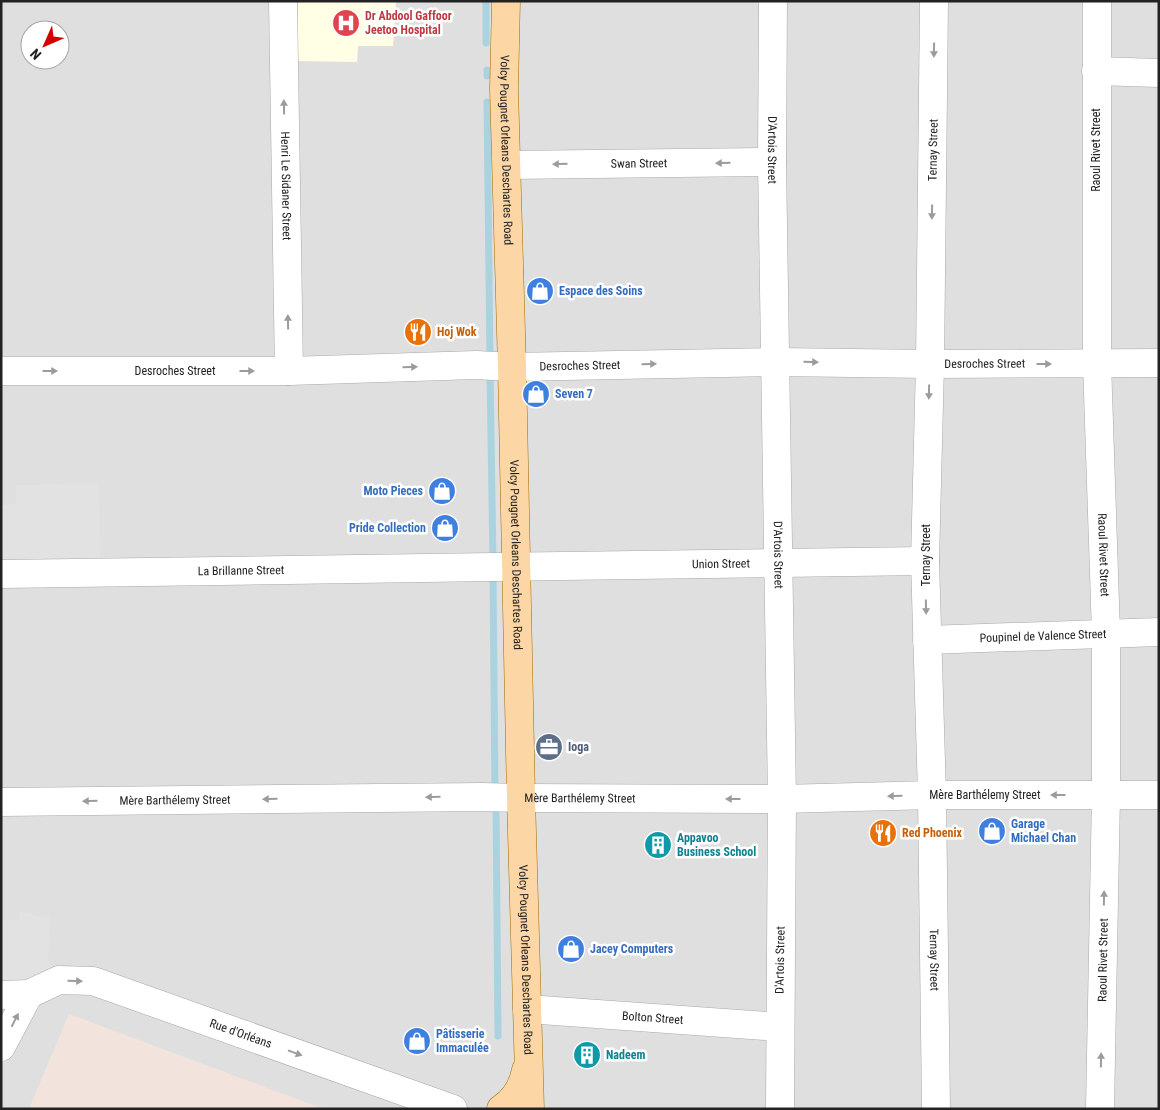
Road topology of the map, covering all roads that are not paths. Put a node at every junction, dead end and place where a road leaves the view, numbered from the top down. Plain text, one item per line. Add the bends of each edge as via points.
1 (283, 1) edge
2 (506, 1) edge
3 (773, 1) edge
4 (934, 1) edge
5 (1097, 1) edge
6 (1096, 71) junction
7 (1159, 73) edge
8 (772, 162) junction
9 (507, 165) junction
10 (775, 362) junction
11 (1159, 362) edge
12 (1097, 363) junction
13 (930, 364) junction
14 (512, 367) junction
15 (1, 371) edge
16 (289, 371) junction
17 (925, 561) junction
18 (777, 562) junction
19 (481, 566) joint
20 (516, 567) junction
21 (1, 574) edge
22 (1159, 632) edge
23 (1106, 633) junction
24 (927, 640) junction
25 (932, 795) junction
26 (1106, 795) junction
27 (1159, 795) edge
28 (521, 798) junction
29 (782, 799) junction
30 (1, 802) edge
31 (29, 994) junction
32 (1, 995) edge
33 (526, 1009) junction
34 (780, 1027) junction
35 (1, 1047) edge
36 (528, 1058) junction
37 (530, 1108) edge
38 (453, 1109) edge
39 (500, 1109) edge
40 (536, 1109) edge
41 (780, 1109) edge
42 (936, 1109) edge
43 (1100, 1109) edge

16 -> 1 street, Henri Le Sidaner Street
2 - 9 main road, Volcy Pougnet Orleans Deschartes Road via 504,89
3 - 8 street, D'Artois Street
4 -> 13 street, Ternay Street
5 - 6 street, Raoul Rivet Street
6 - 7 street
6 - 12 street, Raoul Rivet Street
8 -> 9 street, Swan Street
8 - 10 street, D'Artois Street
9 - 14 main road, Volcy Pougnet Orleans Deschartes Road
10 -> 13 street, Desroches Street
14 -> 10 street, Desroches Street
10 - 18 street, D'Artois Street
11 - 12 street, Desroches Street
13 -> 12 street, Desroches Street
12 - 23 street, Raoul Rivet Street
13 -> 17 street, Ternay Street
16 -> 14 street, Desroches Street via 476,364
14 - 20 main road, Volcy Pougnet Orleans Deschartes Road
15 -> 16 street, Desroches Street
17 - 18 street, Union Street
17 -> 24 street, Ternay Street
18 - 20 street, Union Street
18 - 29 street, D'Artois Street
19 - 20 street, Union Street
19 - 21 street, La Brillanne Street
20 - 28 main road, Volcy Pougnet Orleans Deschartes Road
22 - 23 street, Poupinel de Valence Street
23 - 24 street, Poupinel de Valence Street
23 - 26 street, Raoul Rivet Street
24 - 25 street, Ternay Street
26 -> 25 street, Mère Barthélemy Street
25 -> 29 street, Mère Barthélemy Street
25 - 42 street, Ternay Street
26 - 27 street, Mère Barthélemy Street
43 -> 26 street, Raoul Rivet Street
29 -> 28 street, Mère Barthélemy Street
28 -> 30 street, Mère Barthélemy Street
28 - 33 main road, Volcy Pougnet Orleans Deschartes Road
29 - 34 street, D'Artois Street
31 - 32 street
35 -> 31 street
31 -> 38 street, Rue d'Orléans via 59,980 93,981
33 - 34 street, Bolton Street
33 - 36 main road, Volcy Pougnet Orleans Deschartes Road
34 - 41 street, D'Artois Street
36 - 37 main road, Volcy Pougnet Orleans Deschartes Road
36 - 39 main road via 524,1083
37 - 40 street

